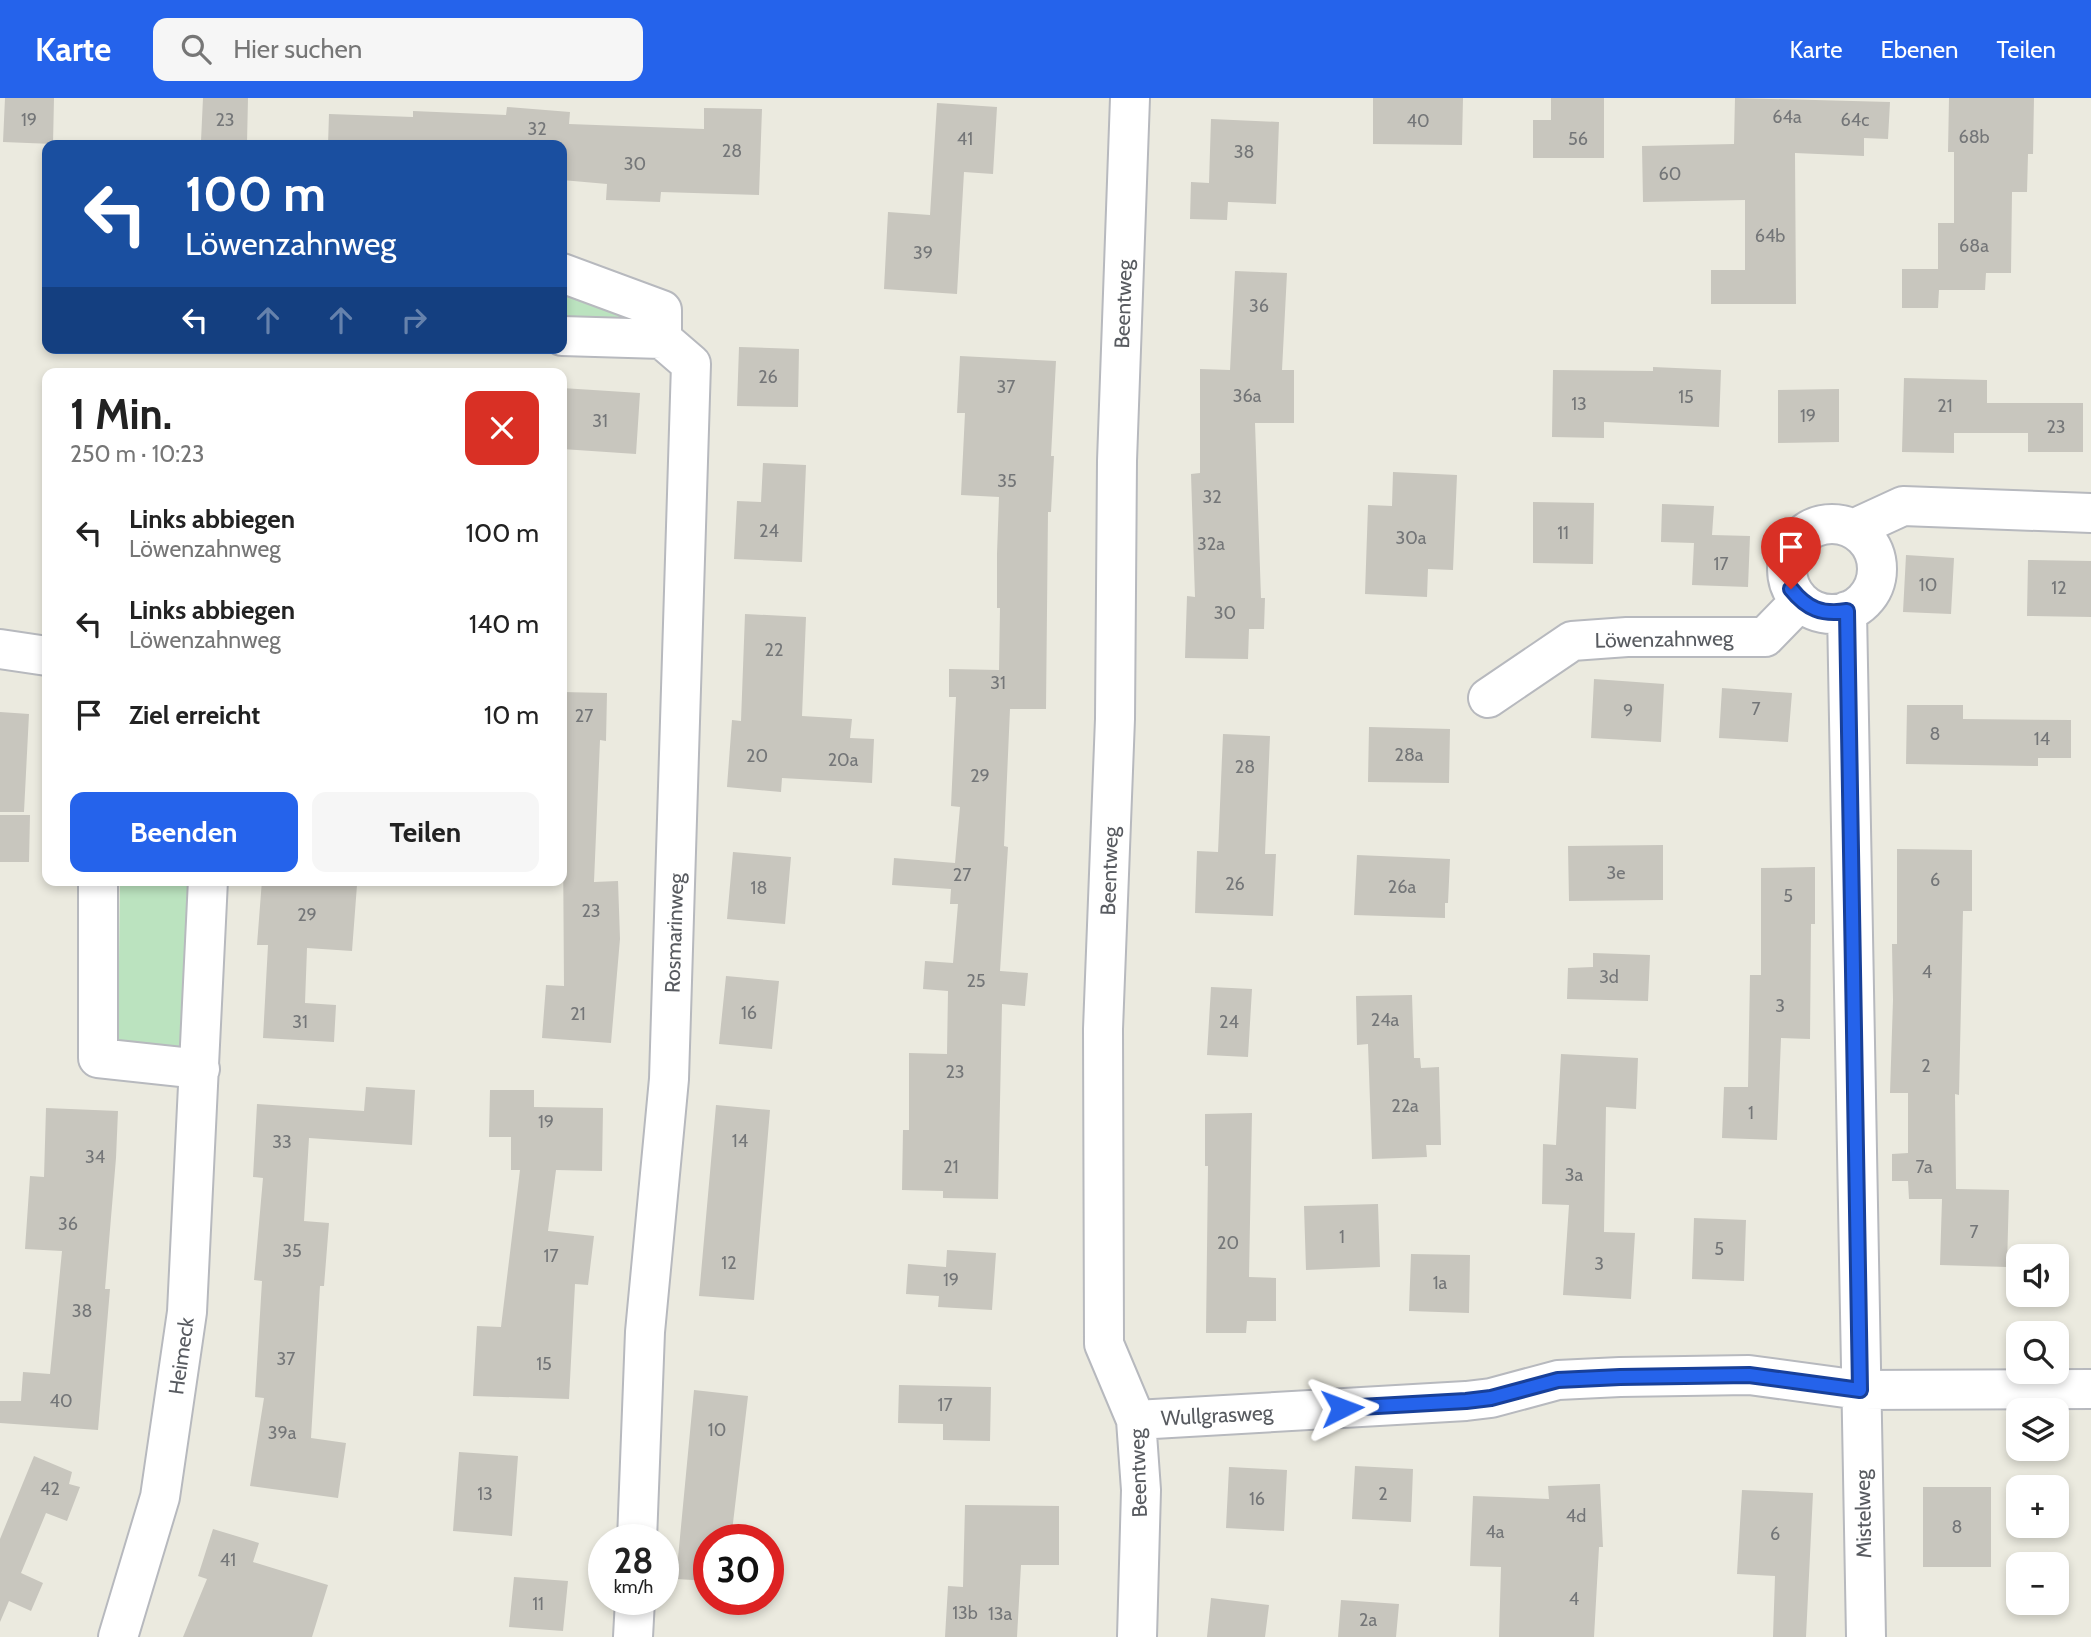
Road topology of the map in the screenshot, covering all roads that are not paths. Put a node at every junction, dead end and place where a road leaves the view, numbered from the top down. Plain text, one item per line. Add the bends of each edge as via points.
1 (1129, 98) edge
2 (567, 275) edge
3 (567, 336) edge
4 (662, 339) junction
5 (2091, 513) edge
6 (1853, 529) junction
7 (1800, 601) junction
8 (1847, 611) junction
9 (0, 649) edge
10 (42, 655) edge
11 (1488, 698) dead end
12 (98, 886) edge
13 (208, 886) edge
14 (200, 1069) junction
15 (2091, 1389) edge
16 (1860, 1390) junction
17 (1136, 1420) junction
18 (638, 1524) edge
19 (634, 1615) edge
20 (118, 1637) edge
21 (633, 1637) edge
22 (1137, 1637) edge
23 (1867, 1637) edge

1 - 17 street, Beentweg via 1103,1029 1104,1344
2 - 4 street via 662,310
3 - 4 street
4 - 18 street, Rosmarinweg via 691,364 669,1079 645,1332
5 - 6 street via 1903,506
6 - 7 street via 1825,524 1812,528 1791,548 1787,576
6 - 8 street via 1873,550 1875,579 1870,593
7 - 8 street via 1822,612
7 - 11 street, Löwenzahnweg via 1765,637 1572,641
8 - 16 street
9 - 10 street
12 - 14 street via 98,1059
13 - 14 street, Heimeck
14 - 20 street, Heimeck via 187,1312 160,1497
15 - 16 street, Wullgrasweg
16 - 17 street, Wullgrasweg via 1749,1375 1620,1377 1558,1380 1466,1401
16 - 23 street, Mistelweg
17 - 22 street, Beentweg via 1141,1490
19 - 21 street

